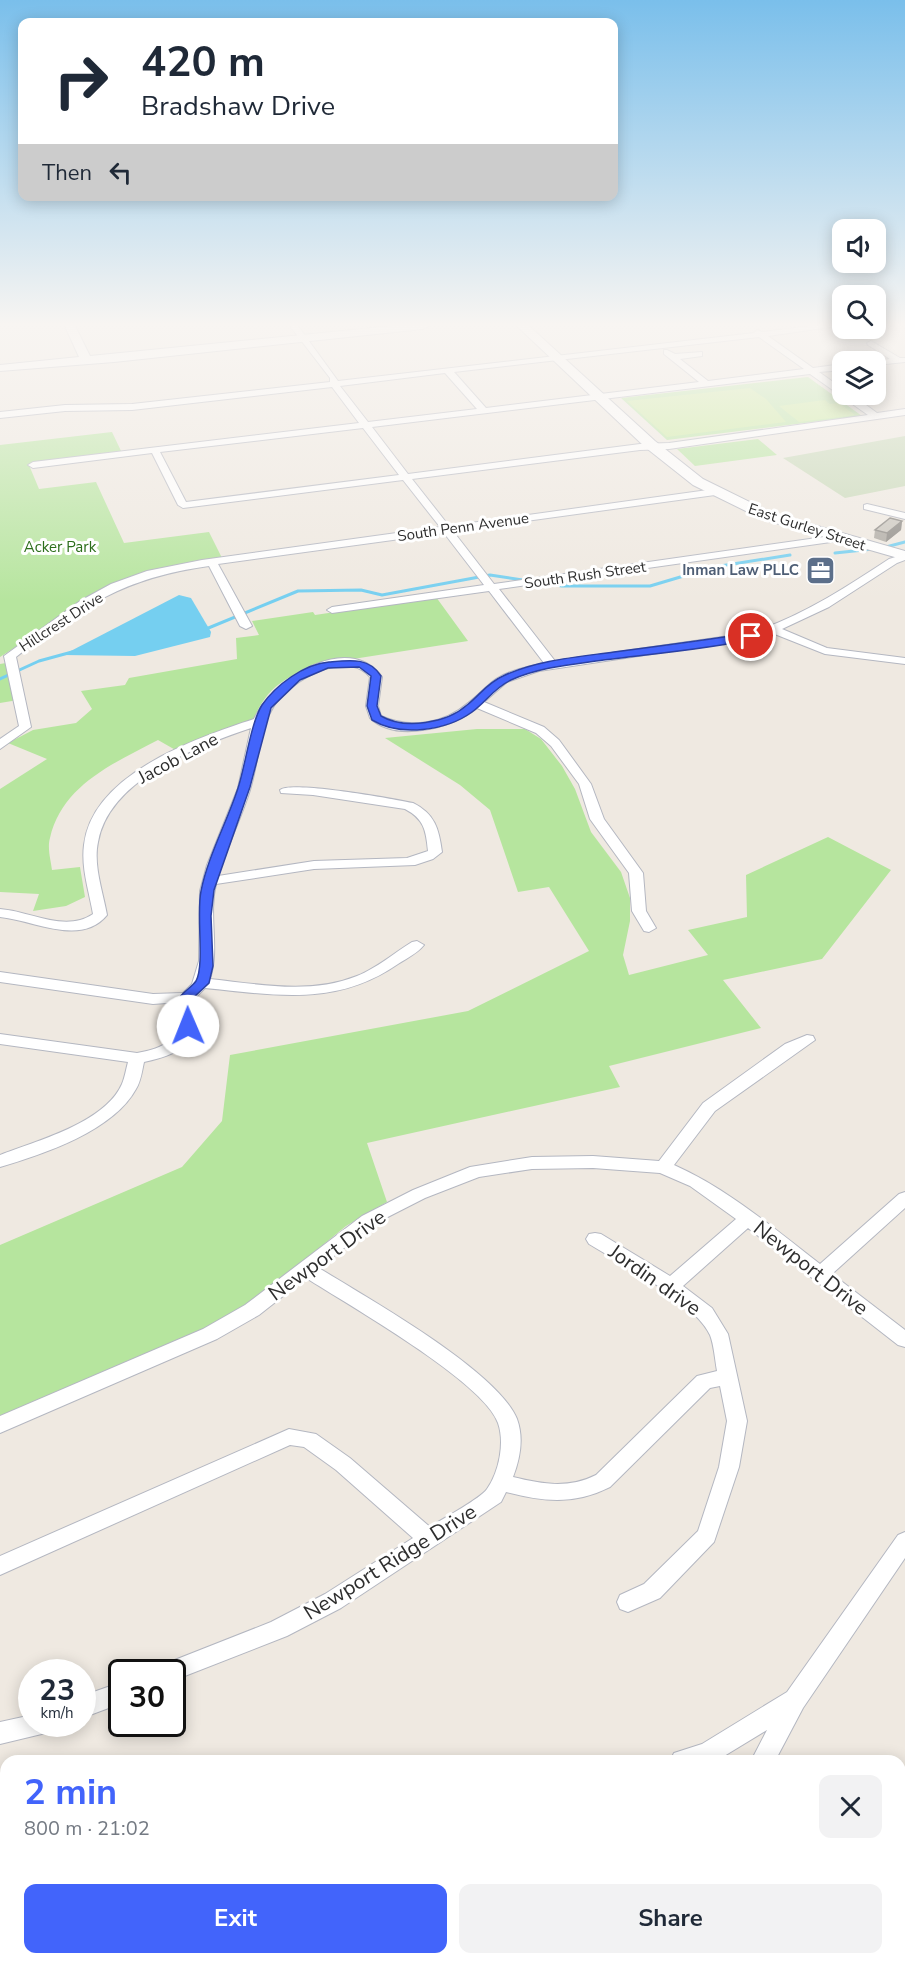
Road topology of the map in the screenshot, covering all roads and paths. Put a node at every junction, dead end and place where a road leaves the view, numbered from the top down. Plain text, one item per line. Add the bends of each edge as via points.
1 (359, 418) edge
2 (427, 418) edge
3 (622, 418) edge
4 (866, 418) edge
5 (365, 425) junction
6 (653, 446) junction
7 (155, 451) junction
8 (33, 465) dead end
9 (404, 477) junction
10 (715, 492) junction
11 (867, 507) dead end
12 (902, 512) edge
13 (446, 529) junction
14 (838, 538) junction
15 (905, 557) edge
16 (212, 562) junction
17 (490, 588) junction
18 (332, 610) dead end
19 (246, 626) dead end
20 (774, 630) junction
21 (5, 657) edge
22 (905, 661) edge
23 (551, 664) junction
24 (476, 703) junction
25 (260, 722) junction
26 (0, 745) edge
27 (286, 790) dead end
28 (211, 881) junction
29 (0, 913) edge
30 (648, 928) dead end
31 (417, 945) dead end
32 (0, 977) edge
33 (202, 983) junction
34 (186, 997) junction
35 (0, 1039) edge
36 (807, 1040) dead end
37 (136, 1058) junction
38 (0, 1161) edge
39 (663, 1167) junction
40 (905, 1198) edge
41 (748, 1218) junction
42 (595, 1239) dead end
43 (305, 1268) junction
44 (820, 1274) junction
45 (671, 1286) junction
46 (905, 1340) edge
47 (728, 1377) junction
48 (0, 1425) edge
49 (500, 1482) junction
50 (429, 1539) junction
51 (905, 1541) edge
52 (0, 1566) edge
53 (628, 1602) dead end
54 (186, 1666) edge
55 (795, 1700) junction
56 (18, 1729) edge
57 (0, 1733) edge
58 (702, 1755) edge
59 (765, 1755) edge

1 - 5 street
2 - 5 street
3 - 6 main road, East Gurley Street
4 - 6 street
5 - 7 street
5 - 9 street
6 - 9 street
6 - 10 main road, East Gurley Street via 683,472
7 - 8 street
7 - 9 street via 183,505
9 - 13 street
10 - 13 street, South Penn Avenue
10 - 14 main road, East Gurley Street via 766,516
11 - 12 street
13 - 16 street, South Penn Avenue
13 - 17 street
14 - 15 main road, East Gurley Street
14 - 17 street, South Rush Street
15 - 20 street via 812,614
16 - 19 street
16 - 21 street, Hillcrest Drive via 130,580
17 - 18 street, South Rush Street
17 - 23 street
20 - 22 street via 825,651
20 - 23 street
21 - 26 street, Hillcrest Drive via 26,727
23 - 24 street via 508,678 491,687
24 - 25 street via 456,718 438,724 388,725 376,718 372,706 376,676 361,664 345,663 296,678 279,692
24 - 30 street via 540,730 555,743 585,784 597,819 636,873 639,911
25 - 28 street via 244,787
25 - 29 street, Jacob Lane via 225,733 152,768 123,788 106,807 91,840 100,915 91,923 77,928 60,927 30,916
27 - 28 street via 314,790 408,806 432,824 435,852 412,862 341,861
28 - 33 street via 204,916 206,966
31 - 33 street via 362,979 332,989 310,991
32 - 34 street via 153,999
33 - 34 street
34 - 37 street via 188,1026 177,1043 157,1055
35 - 37 street
36 - 39 street via 709,1107
37 - 38 street via 128,1088 108,1112 81,1128
39 - 41 street, Newport Drive via 696,1182
39 - 43 street, Newport Drive via 532,1162 476,1171 368,1220
40 - 44 street
41 - 44 street, Newport Drive
41 - 45 street
42 - 45 street, Jordin drive
43 - 48 street, Newport Drive via 252,1310 210,1334
43 - 49 street, Newport Ridge Drive via 481,1385 508,1421 511,1457
44 - 46 street, Newport Drive
45 - 47 street, Jordin drive via 705,1313 718,1334
47 - 49 street via 704,1381 603,1481 587,1491 551,1494
47 - 53 street, Jordin drive via 737,1421 729,1467 707,1536 652,1591
49 - 50 street, Newport Ridge Drive via 494,1496
50 - 52 street via 334,1458 309,1440 289,1437
50 - 54 street, Newport Ridge Drive via 324,1606 279,1629
51 - 55 street
55 - 58 street
55 - 59 street
56 - 57 street

